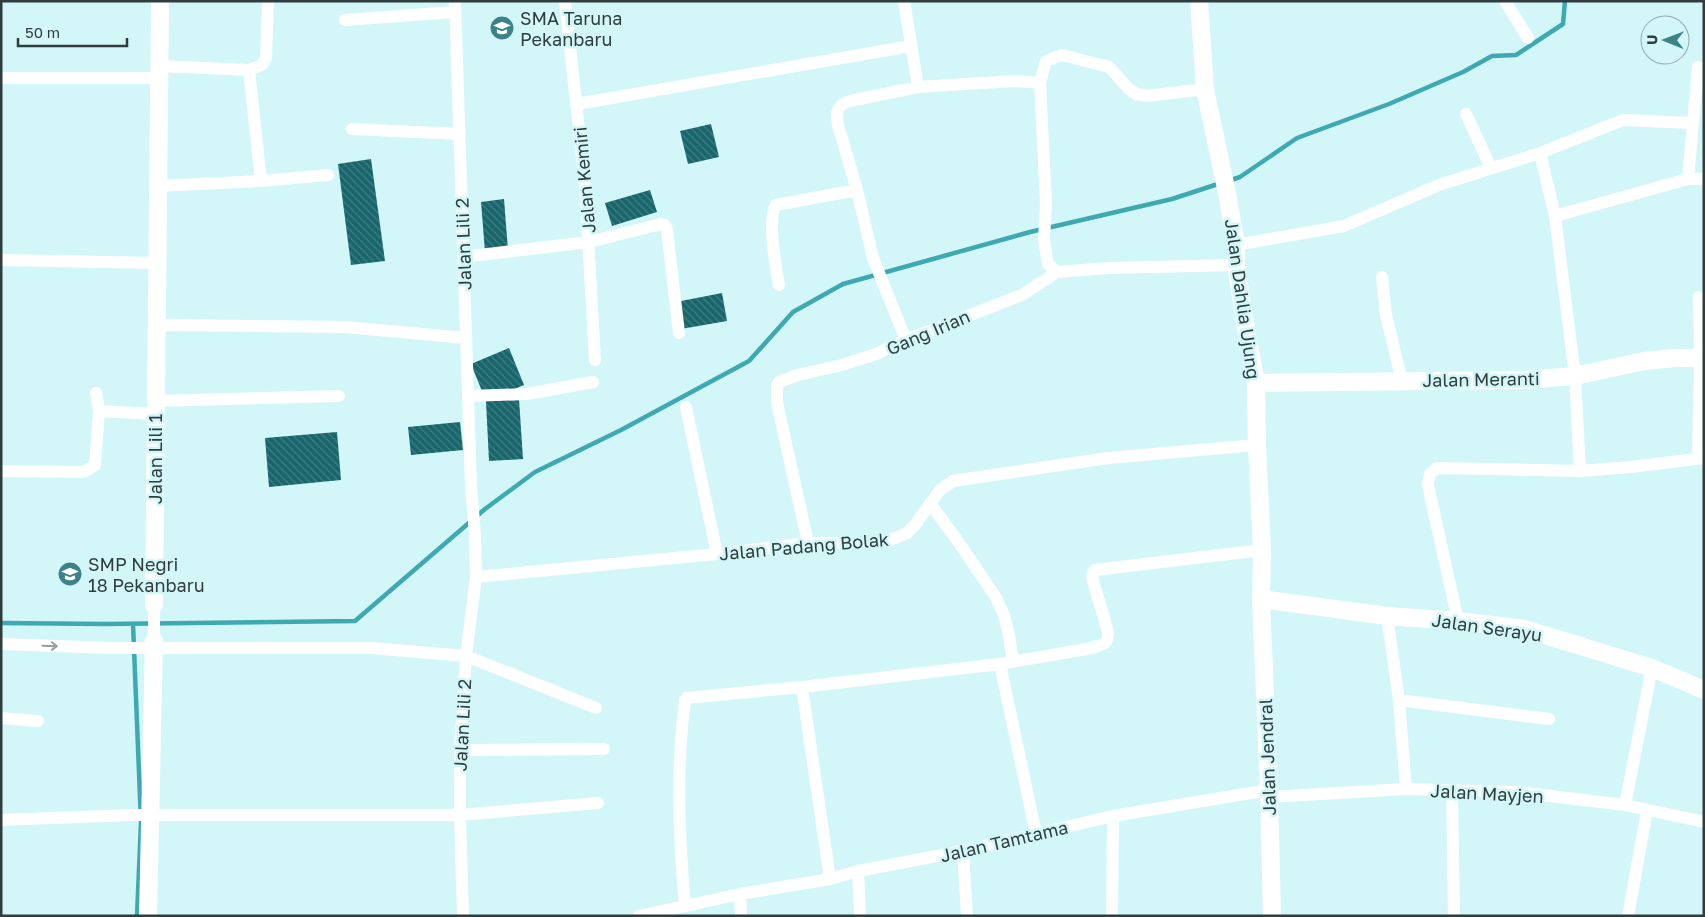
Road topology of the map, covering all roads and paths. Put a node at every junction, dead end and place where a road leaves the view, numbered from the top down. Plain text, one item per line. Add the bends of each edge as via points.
1 (160, 1) edge
2 (268, 1) edge
3 (565, 1) edge
4 (904, 1) edge
5 (1200, 1) edge
6 (1505, 1) edge
7 (455, 7) edge
8 (345, 20) dead end
9 (1528, 38) dead end
10 (911, 46) junction
11 (1698, 67) dead end
12 (249, 70) junction
13 (159, 72) junction
14 (1, 78) edge
15 (1040, 83) junction
16 (918, 87) junction
17 (1206, 89) junction
18 (577, 104) junction
19 (1466, 114) dead end
20 (1693, 123) junction
21 (352, 129) dead end
22 (459, 134) junction
23 (1540, 153) junction
24 (1491, 168) junction
25 (328, 175) dead end
26 (1688, 179) junction
27 (1704, 180) edge
28 (261, 181) junction
29 (158, 186) junction
30 (857, 190) junction
31 (1555, 216) junction
32 (589, 242) junction
33 (1236, 245) junction
34 (463, 257) junction
35 (1, 260) edge
36 (157, 263) junction
37 (1236, 266) junction
38 (1057, 272) junction
39 (1382, 277) dead end
40 (779, 285) dead end
41 (1699, 297) dead end
42 (156, 325) junction
43 (679, 333) dead end
44 (466, 338) junction
45 (906, 340) junction
46 (1702, 358) edge
47 (596, 360) dead end
48 (1575, 376) junction
49 (1402, 381) junction
50 (593, 382) dead end
51 (1256, 383) junction
52 (96, 393) dead end
53 (339, 396) dead end
54 (468, 396) junction
55 (156, 407) junction
56 (686, 408) dead end
57 (99, 411) junction
58 (1257, 445) junction
59 (1701, 458) edge
60 (1, 471) edge
61 (1580, 471) junction
62 (930, 503) junction
63 (808, 543) junction
64 (1262, 550) junction
65 (717, 554) junction
66 (476, 577) junction
67 (1261, 599) junction
68 (154, 604) joint
69 (1387, 616) junction
70 (1458, 621) junction
71 (1, 644) edge
72 (149, 646) junction
73 (466, 656) junction
74 (1007, 663) junction
75 (1652, 668) junction
76 (802, 688) junction
77 (1704, 690) edge
78 (1399, 700) junction
79 (596, 708) dead end
80 (1, 718) edge
81 (1549, 719) dead end
82 (38, 721) dead end
83 (604, 749) dead end
84 (460, 750) junction
85 (1406, 788) junction
86 (1452, 790) junction
87 (1269, 794) junction
88 (598, 803) dead end
89 (1624, 805) junction
90 (1647, 811) junction
91 (151, 815) junction
92 (460, 816) junction
93 (1113, 816) junction
94 (1, 820) edge
95 (1704, 822) edge
96 (1036, 834) junction
97 (963, 851) junction
98 (858, 871) junction
99 (830, 879) junction
100 (740, 894) junction
101 (685, 906) junction
102 (148, 916) edge
103 (463, 916) edge
104 (639, 916) edge
105 (741, 916) edge
106 (860, 916) edge
107 (967, 916) edge
108 (1112, 916) edge
109 (1272, 916) edge
110 (1454, 916) edge
111 (1628, 916) edge

1 - 13 street, Jalan Lili 1
2 - 12 street via 266,58 262,65
3 - 18 street, Jalan Kemiri
4 - 10 street
5 - 17 street, Jalan Dahlia Ujung
6 - 9 street
7 - 8 street
7 - 22 street, Jalan Lili 2
10 - 16 street
10 - 18 street
11 - 20 street
12 - 13 street
12 - 28 street
13 - 14 street
13 - 29 street, Jalan Lili 1
15 - 16 street via 1015,81
15 - 17 street via 1046,61 1062,55 1109,67 1136,94 1147,96
15 - 38 street via 1046,203 1044,240 1048,264
16 - 30 street via 842,103 837,109 838,125
17 - 33 street, Jalan Dahlia Ujung
18 - 32 street, Jalan Kemiri
19 - 24 street
20 - 23 street via 1623,120
20 - 26 street
21 - 22 street
22 - 34 street, Jalan Lili 2
23 - 24 street
23 - 31 street
24 - 33 street via 1440,185 1344,226
25 - 28 street
26 - 27 street
26 - 31 street
28 - 29 street
29 - 36 street, Jalan Lili 1
30 - 40 street via 776,205 772,230
30 - 45 street via 873,258
31 - 48 street
32 - 34 street
32 - 43 street via 665,225
32 - 47 street, Jalan Kemiri
33 - 37 street, Jalan Dahlia Ujung
34 - 44 street, Jalan Lili 2
35 - 36 street
36 - 42 street, Jalan Lili 1
37 - 38 street, Gang Irian
37 - 51 street, Jalan Dahlia Ujung
38 - 45 street, Gang Irian via 1022,295
39 - 49 street via 1386,315
41 - 46 street
42 - 44 street via 345,327
42 - 55 street, Jalan Lili 1
44 - 54 street, Jalan Lili 2
45 - 63 street, Gang Irian via 876,354 778,383 777,403
46 - 48 street, Jalan Meranti via 1644,361
46 - 59 street
48 - 49 street, Jalan Meranti
48 - 61 street
49 - 51 street, Jalan Meranti
50 - 54 street via 526,394
51 - 58 street, Jalan Dahlia Ujung
52 - 57 street
53 - 55 street
54 - 66 street, Jalan Lili 2
55 - 57 street
55 - 68 street, Jalan Lili 1
56 - 65 street
57 - 60 street via 96,465 84,472
58 - 62 street, Jalan Padang Bolak via 1108,458 953,481
58 - 64 street, Jalan Dahlia Ujung
59 - 61 street
61 - 70 street via 1437,468 1430,474 1428,485
62 - 63 street, Jalan Padang Bolak via 916,525 888,541
62 - 74 street via 995,596 1009,635
63 - 65 street, Jalan Padang Bolak
64 - 67 street, Jalan Dahlia Ujung
64 - 74 street via 1095,570 1092,577 1108,640 1092,648
65 - 66 street, Jalan Padang Bolak
66 - 73 street, Jalan Lili 2
67 - 69 street, Jalan Serayu
67 - 87 street, Jalan Jendral
68 - 72 street, Jalan Lili 1
69 - 70 street, Jalan Serayu
69 - 78 street
70 - 75 street, Jalan Serayu via 1526,629
71 -> 72 street via 111,648
72 - 73 street via 371,648
72 - 91 street, Jalan Lili 1
73 - 79 street
73 - 84 street, Jalan Lili 2
74 - 76 street
74 - 96 street
75 - 77 street, Jalan Serayu
75 - 89 street
76 - 99 street
76 - 101 street via 685,700 679,774 679,843
78 - 81 street
78 - 85 street
80 - 82 street
83 - 84 street
84 - 92 street, Jalan Lili 2
85 - 86 street, Jalan Mayjen
85 - 87 street, Jalan Mayjen
86 - 89 street, Jalan Mayjen via 1517,792
86 - 110 street
87 - 93 street, Jalan Tamtama
87 - 109 street, Jalan Jendral
88 - 92 street
89 - 90 street, Jalan Mayjen
90 - 95 street, Jalan Mayjen
90 - 111 street
91 - 92 street
91 - 94 street
91 - 102 street, Jalan Lili 1
92 - 103 street, Jalan Lili 2
93 - 96 street, Jalan Tamtama
93 - 108 street
96 - 97 street, Jalan Tamtama
97 - 98 street, Jalan Tamtama
97 - 107 street
98 - 99 street, Jalan Tamtama
98 - 106 street
99 - 100 street, Jalan Tamtama
100 - 101 street, Jalan Tamtama
100 - 105 street
101 - 104 street, Jalan Tamtama

